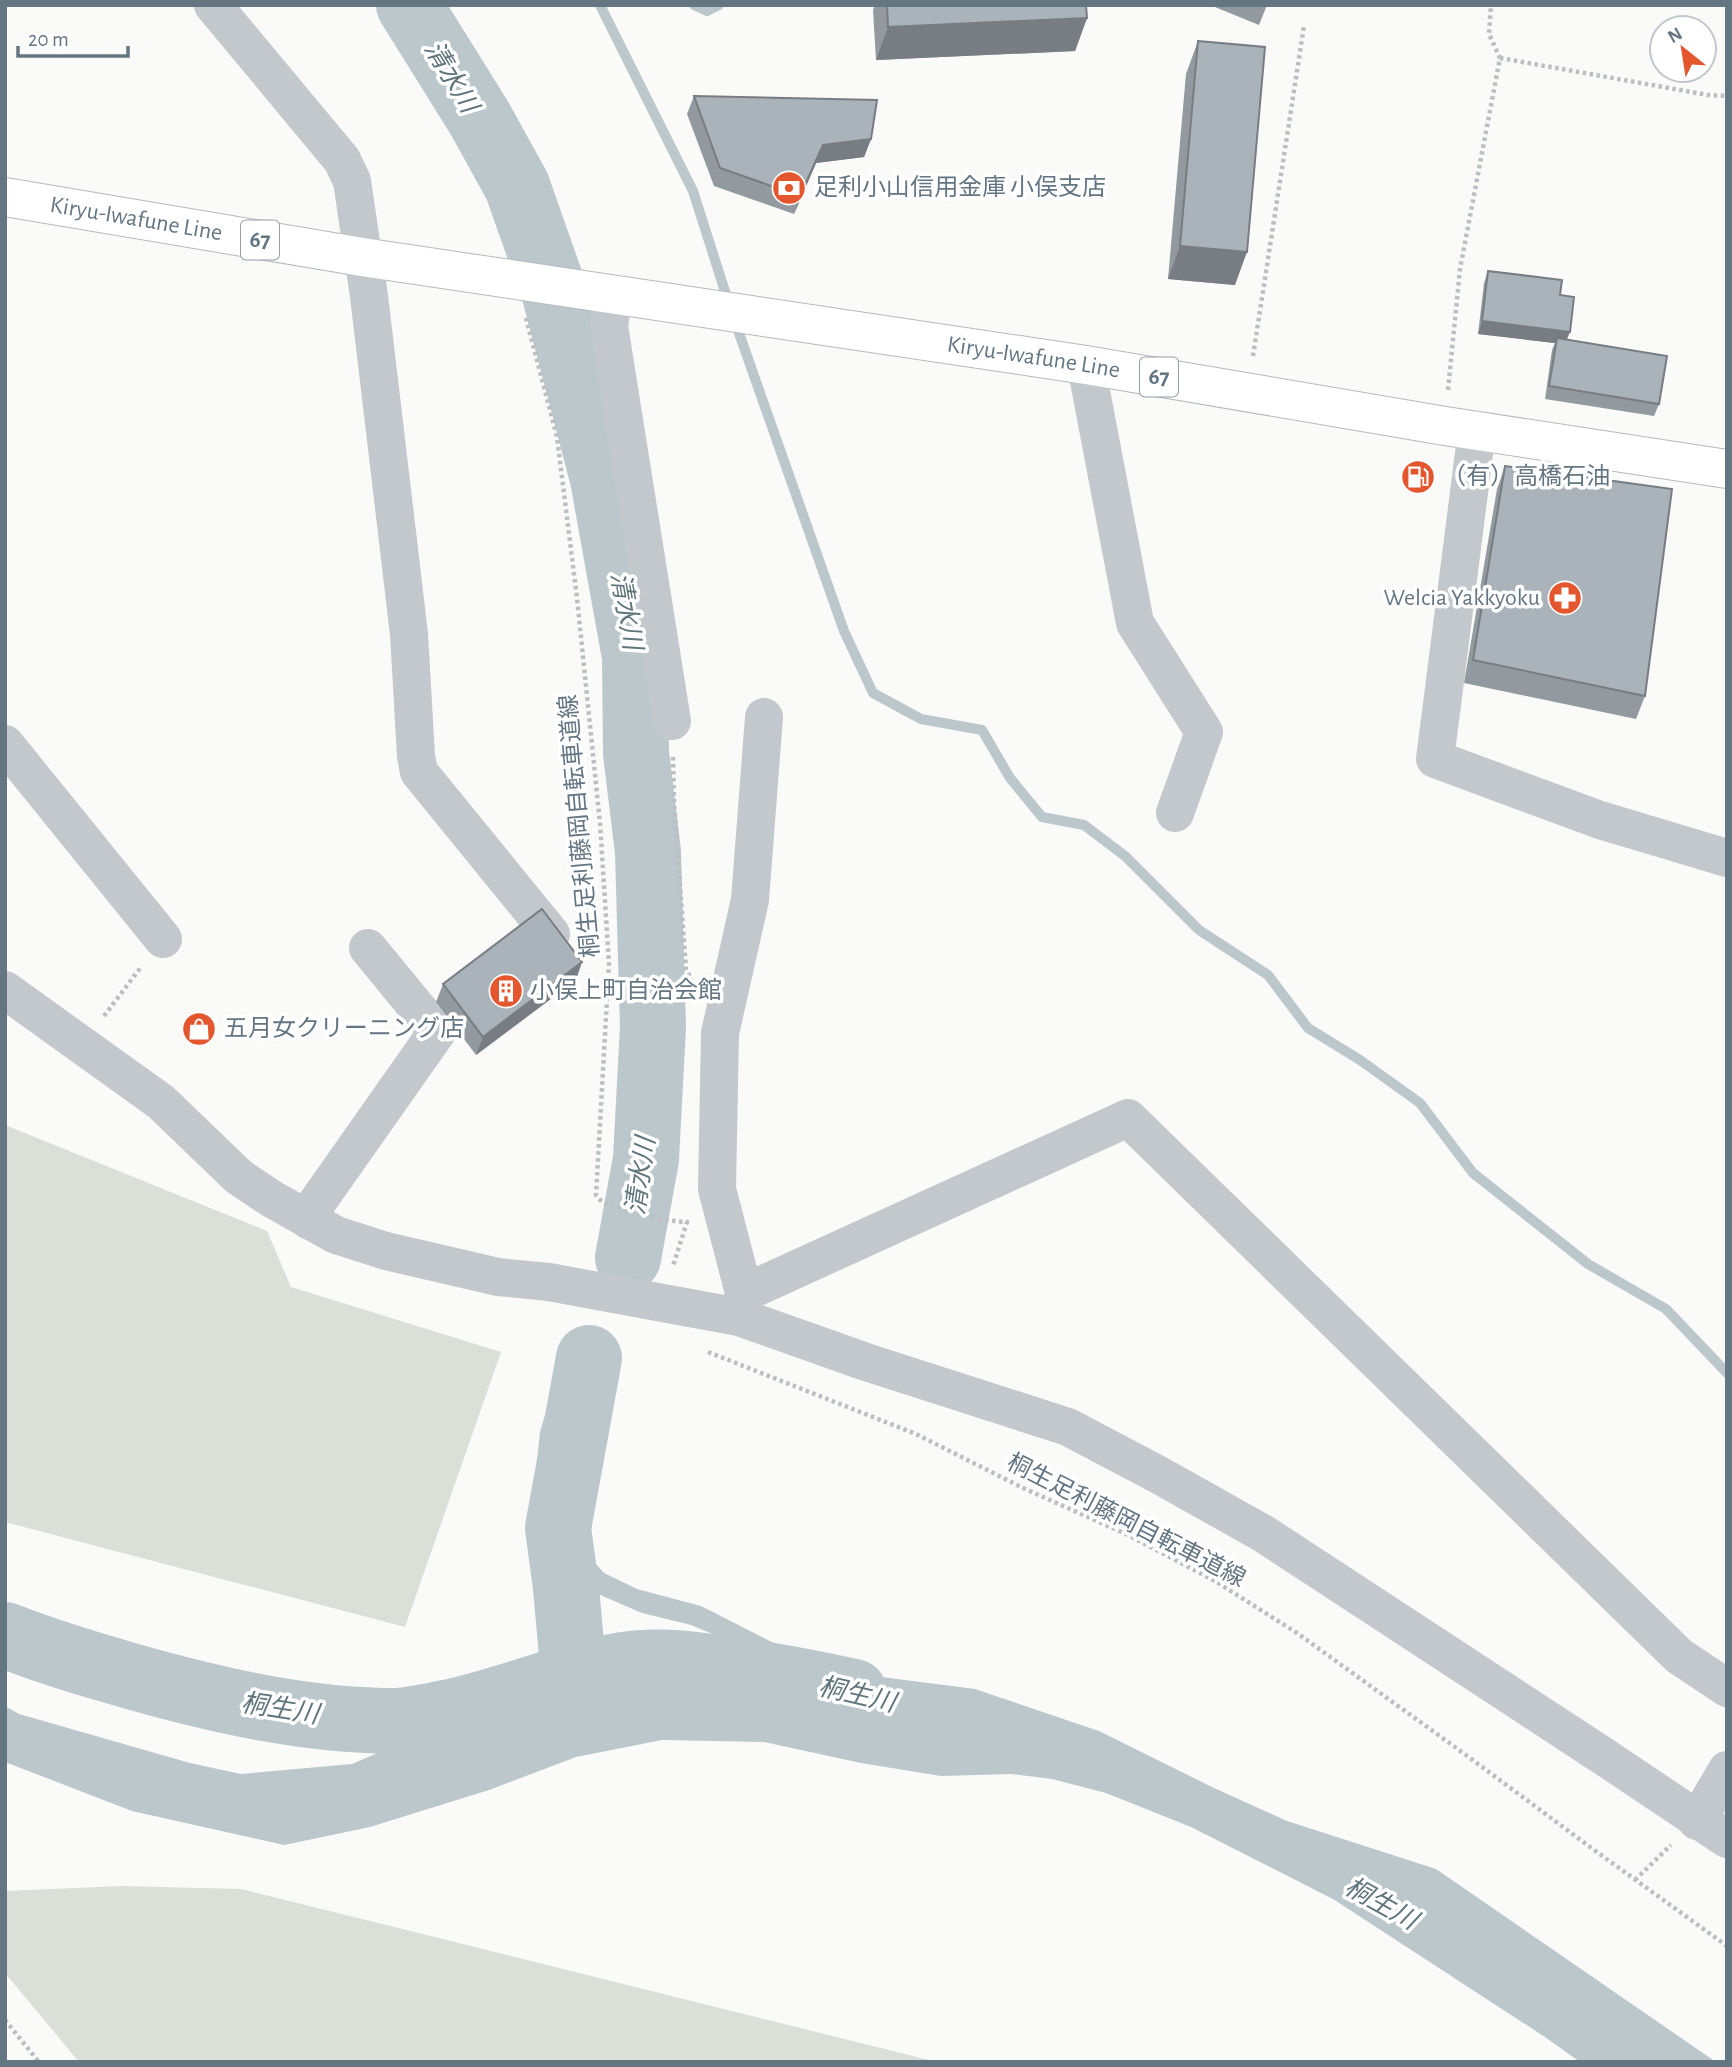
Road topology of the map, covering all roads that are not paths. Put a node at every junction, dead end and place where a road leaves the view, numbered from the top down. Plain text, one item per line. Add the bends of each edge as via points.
1 (213, 5) edge
2 (7, 199) edge
3 (362, 257) junction
4 (602, 293) junction
5 (1086, 365) junction
6 (1461, 428) junction
7 (1727, 469) edge
8 (764, 718) dead end
9 (671, 722) road end
10 (5, 744) edge
11 (1175, 813) dead end
12 (1727, 858) edge
13 (551, 934) edge
14 (163, 939) road end
15 (368, 948) dead end
16 (5, 990) edge
17 (310, 1221) junction
18 (742, 1305) junction
19 (1727, 1688) edge
20 (1727, 1770) edge
21 (1712, 1830) edge

1 - 3 street via 342,160 352,181
2 - 3 main road, Kiryu-Iwafune Line / 67
3 - 4 main road, Kiryu-Iwafune Line / 67
3 - 13 street via 409,634 419,772
4 - 5 main road, Kiryu-Iwafune Line / 67
4 - 9 street
5 - 6 main road, Kiryu-Iwafune Line / 67
5 - 11 street via 1135,623 1204,732
6 - 7 main road, Kiryu-Iwafune Line / 67
6 - 12 street via 1435,759 1600,820
8 - 18 street via 750,901 720,1033 718,1189
10 - 14 street
15 - 17 street via 438,1032 316,1204
16 - 17 street via 161,1101 239,1177
17 - 18 street via 386,1251 498,1277
18 - 19 street via 1128,1118 1679,1656
18 - 21 street via 866,1362 1068,1427 1159,1475 1264,1534
20 - 21 street

